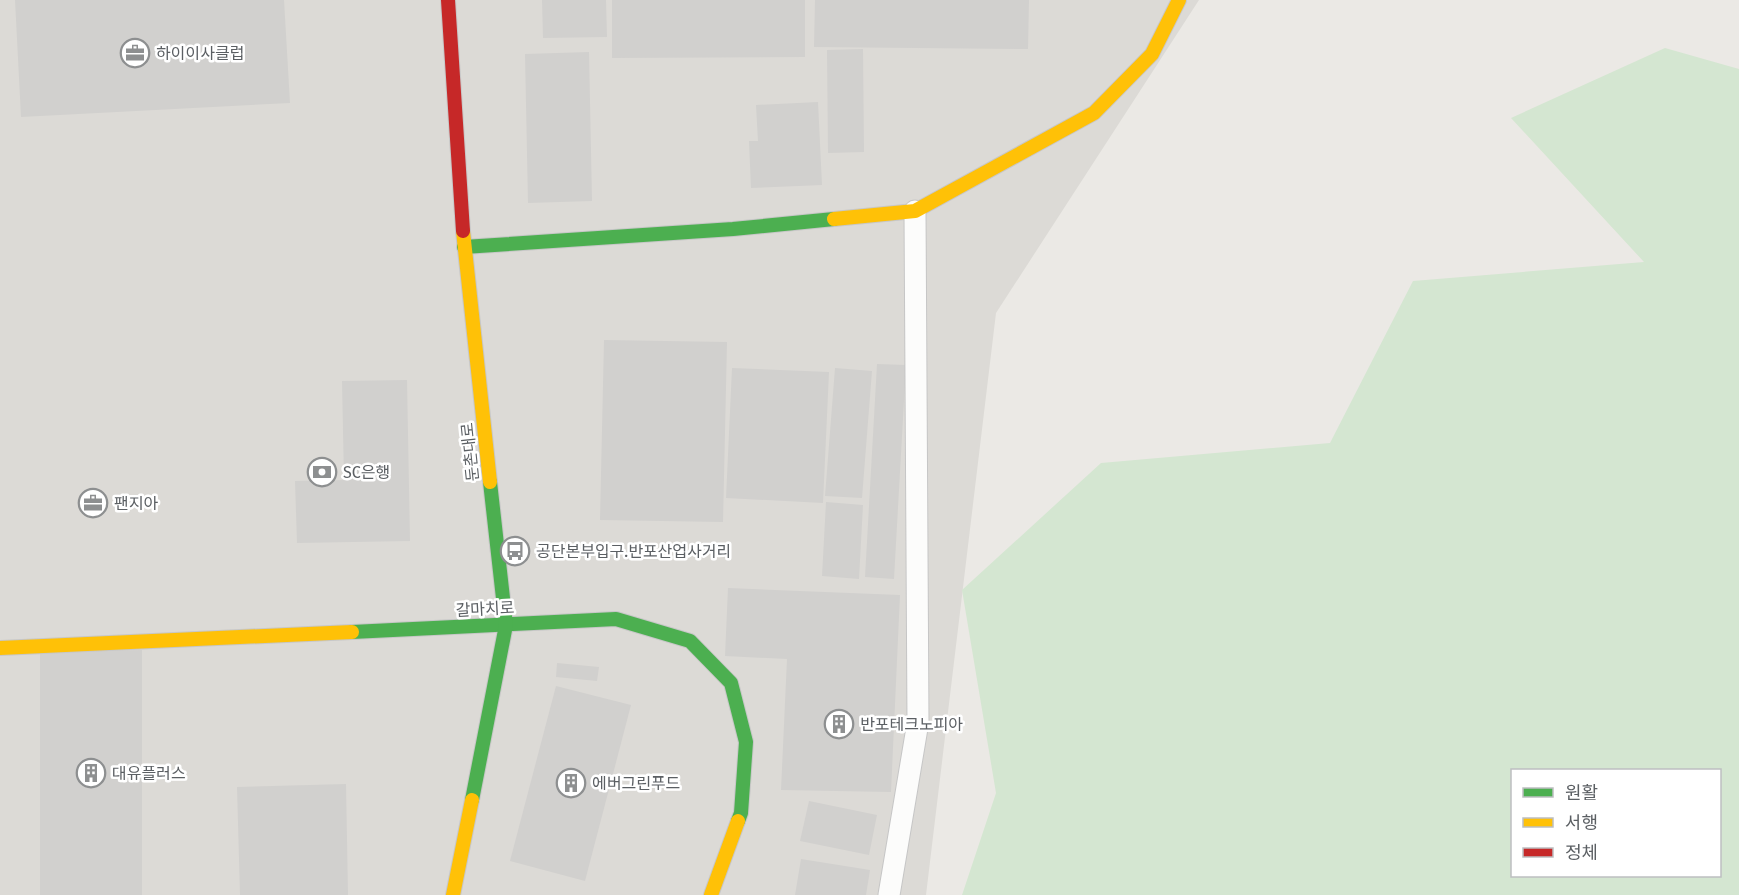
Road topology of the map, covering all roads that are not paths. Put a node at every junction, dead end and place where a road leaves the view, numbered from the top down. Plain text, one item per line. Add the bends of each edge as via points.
1 (448, 0) edge
2 (1179, 0) edge
3 (915, 211) junction
4 (464, 247) junction
5 (506, 625) junction
6 (0, 648) edge
7 (453, 895) edge
8 (711, 895) edge
9 (889, 895) edge

1 - 4 street, 둔촌대로
2 - 3 street via 1152,54 1094,113
3 - 4 street via 733,229
3 - 9 street via 918,723
4 - 5 street, 둔촌대로
5 - 6 street, 갈마치로
5 - 7 street, 둔촌대로
5 - 8 street, 갈마치로 via 616,618 690,641 731,683 746,742 741,813

